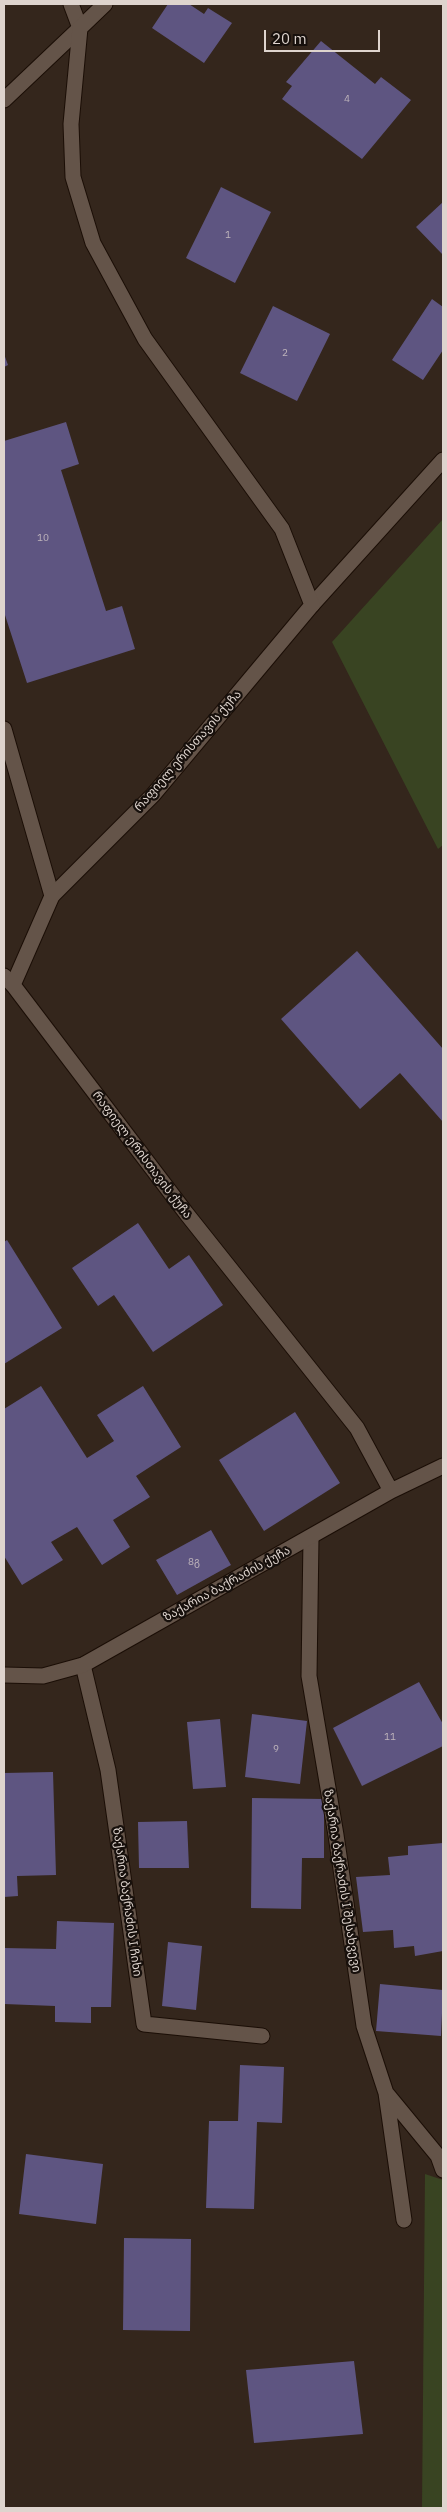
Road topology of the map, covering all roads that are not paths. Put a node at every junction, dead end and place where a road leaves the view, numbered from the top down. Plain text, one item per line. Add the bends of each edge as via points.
1 (71, 4) edge
2 (105, 4) edge
3 (80, 28) junction
4 (4, 100) edge
5 (443, 460) edge
6 (312, 604) junction
7 (4, 729) edge
8 (52, 896) junction
9 (8, 981) edge
10 (443, 1466) edge
11 (391, 1491) junction
12 (311, 1538) junction
13 (83, 1665) junction
14 (4, 1675) edge
15 (262, 2036) dead end
16 (386, 2093) junction
17 (443, 2170) edge
18 (404, 2220) dead end

1 - 3 street
2 - 3 street
3 - 4 street
3 - 6 street via 71,124 73,176 93,243 145,340 282,529
5 - 6 street, რაფიელ ერისთავის ქუჩა
6 - 8 street, რაფიელ ერისთავის ქუჩა via 153,795
7 - 8 street
8 - 9 street, რაფიელ ერისთავის ქუჩა
9 - 11 street, რაფიელ ერისთავის ქუჩა via 357,1428
10 - 11 street, ზაქარია ბაქრაძის ქუჩა
11 - 12 street, ზაქარია ბაქრაძის ქუჩა
12 - 13 street, ზაქარია ბაქრაძის ქუჩა
12 - 16 street, ზაქარია ბაქრაძის I შესახვევი via 309,1676 364,2026
13 - 14 street, ზაქარია ბაქრაძის ქუჩა via 43,1676
13 - 15 street, ზაქარია ბაქრაძის I ჩიხი via 108,1770 144,2024
16 - 17 street via 438,2156
16 - 18 street, ზაქარია ბაქრაძის I შესახვევი

